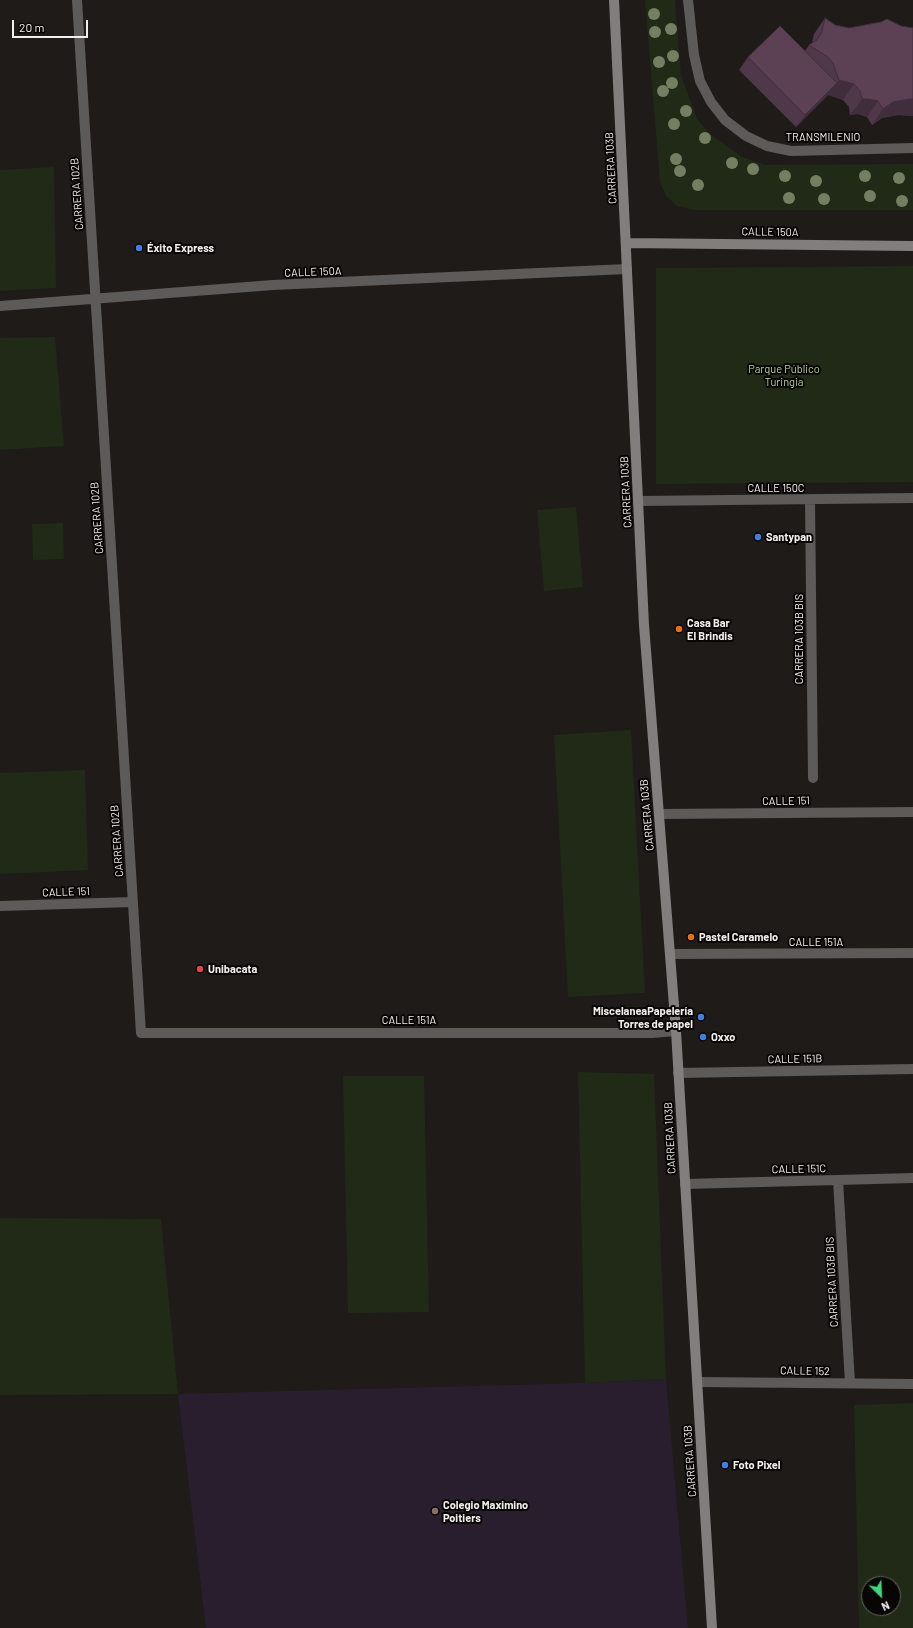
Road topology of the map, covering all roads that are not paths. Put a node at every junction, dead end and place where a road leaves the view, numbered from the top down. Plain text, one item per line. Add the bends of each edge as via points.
1 (77, 0) edge
2 (614, 0) edge
3 (688, 0) edge
4 (913, 148) edge
5 (626, 242) junction
6 (913, 246) edge
7 (628, 269) junction
8 (95, 300) junction
9 (0, 306) edge
10 (913, 498) edge
11 (810, 500) junction
12 (638, 501) junction
13 (812, 778) dead end
14 (913, 812) edge
15 (659, 814) junction
16 (133, 902) junction
17 (0, 906) edge
18 (913, 953) edge
19 (670, 954) junction
20 (676, 1031) junction
21 (141, 1034) joint
22 (913, 1069) edge
23 (678, 1074) junction
24 (913, 1178) edge
25 (838, 1180) junction
26 (685, 1184) junction
27 (697, 1382) junction
28 (850, 1383) junction
29 (913, 1384) edge
30 (712, 1628) edge

1 - 8 street, CARRERA 102B
2 - 5 street, CARRERA 103B
3 - 4 street, TRANSMILENIO via 694,55 700,81 711,102 725,120 746,136 767,146 791,151
5 - 6 street, CALLE 150A
5 - 7 street, CARRERA 103B
7 - 8 street, CALLE 150A via 273,285
7 - 12 street, CARRERA 103B
8 - 9 street, CALLE 150A
8 - 16 street, CARRERA 102B
10 - 11 street, CALLE 150C
11 - 12 street, CALLE 150C
11 - 13 street, CARRERA 103B BIS
12 - 15 street, CARRERA 103B via 644,625
14 - 15 street, CALLE 151
15 - 19 street, CARRERA 103B
16 - 17 street, CALLE 151
16 - 21 street, CARRERA 102B
18 - 19 street, CALLE 151A
19 - 20 street, CARRERA 103B
20 - 21 street, CALLE 151A
20 - 23 street, CARRERA 103B
22 - 23 street, CALLE 151B
23 - 26 street, CARRERA 103B
24 - 25 street, CALLE 151C
25 - 26 street, CALLE 151C
25 - 28 street, CARRERA 103B BIS
26 - 27 street, CARRERA 103B
27 - 28 street, CALLE 152
27 - 30 street, CARRERA 103B
28 - 29 street, CALLE 152

